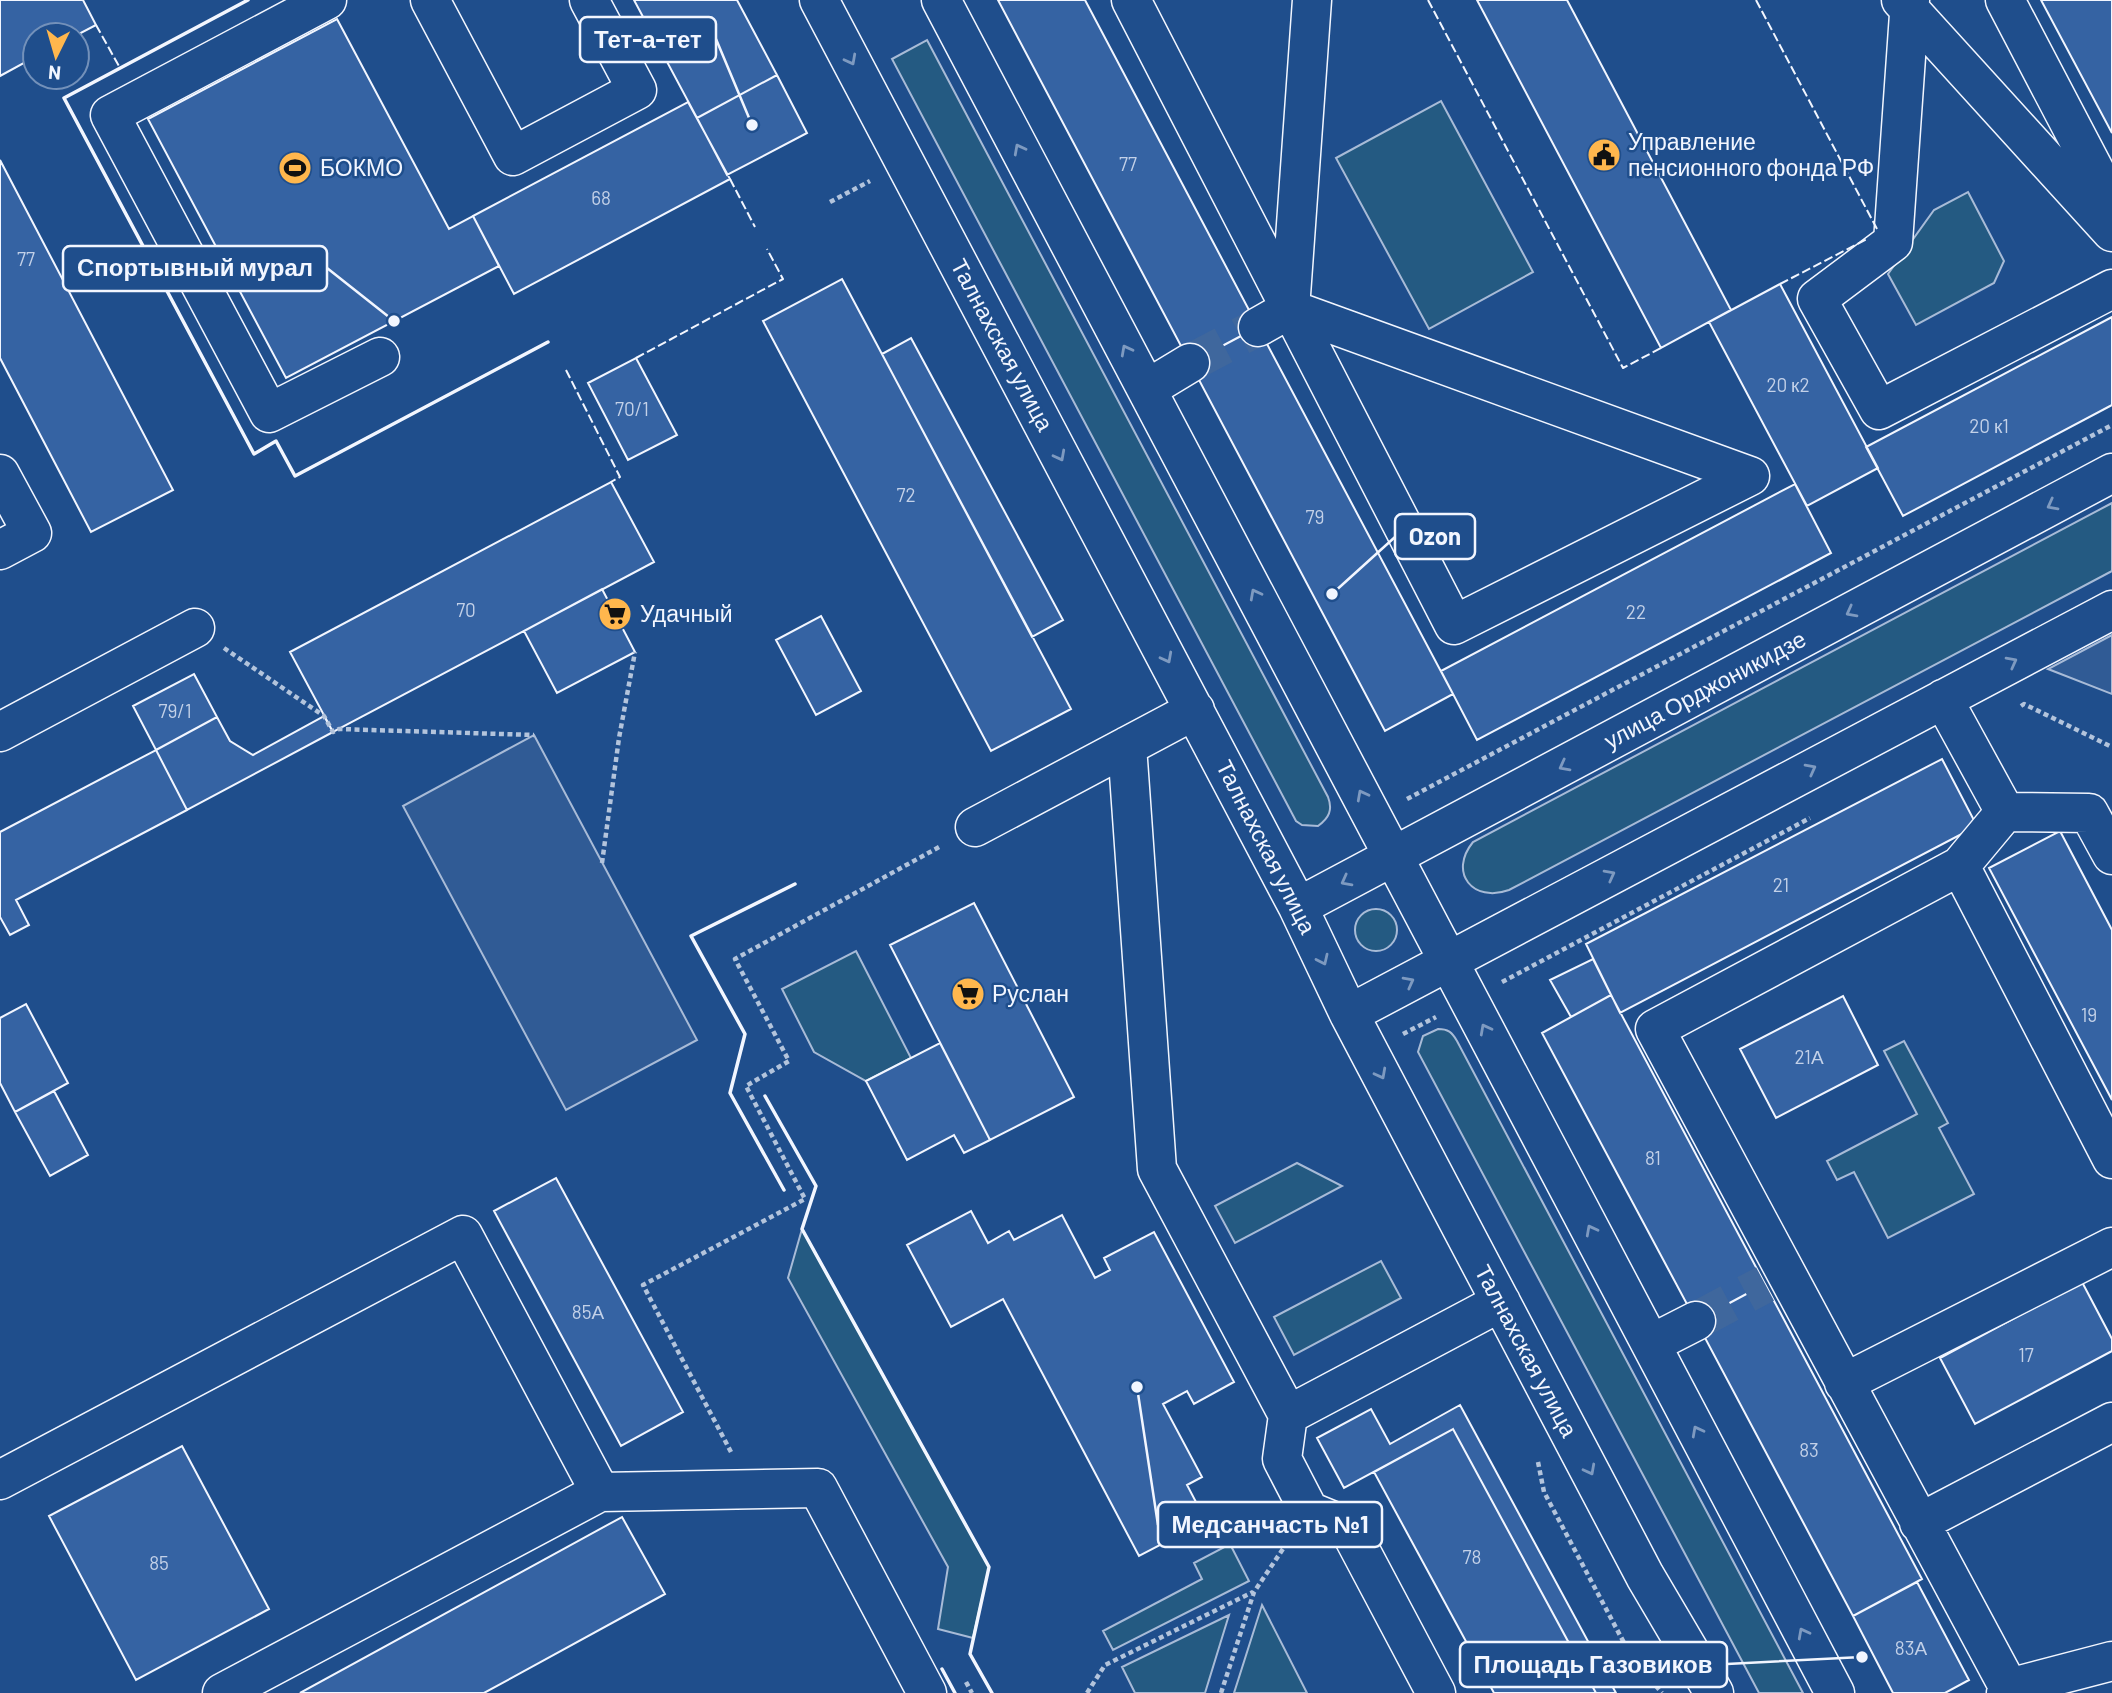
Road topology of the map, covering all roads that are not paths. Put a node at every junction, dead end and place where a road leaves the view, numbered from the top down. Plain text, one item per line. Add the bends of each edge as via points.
1 (327, 0) edge
2 (430, 0) edge
3 (589, 0) edge
4 (819, 0) edge
5 (941, 0) edge
6 (1131, 0) edge
7 (1312, 0) edge
8 (2005, 0) edge
9 (1907, 3) edge
10 (2112, 204) edge
11 (2112, 232) edge
12 (2112, 289) edge
13 (1274, 318) junction
14 (380, 357) dead end
15 (1190, 363) tunnel mouth
16 (1147, 389) junction
17 (2112, 473) edge
18 (0, 474) edge
19 (0, 550) edge
20 (2112, 610) edge
21 (195, 628) road end
22 (1943, 699) junction
23 (1195, 710) junction
24 (0, 732) edge
25 (1127, 746) junction
26 (2005, 812) junction
27 (975, 827) road end
28 (2112, 855) edge
29 (1394, 856) junction
30 (1960, 866) junction
31 (1298, 907) junction
32 (1449, 960) junction
33 (1349, 1014) junction
34 (2112, 1159) edge
35 (2112, 1247) edge
36 (1501, 1303) junction
37 (1696, 1321) tunnel mouth
38 (1651, 1344) junction
39 (1844, 1383) junction
40 (1288, 1415) junction
41 (2112, 1422) edge
42 (0, 1480) edge
43 (600, 1492) junction
44 (1919, 1522) junction
45 (2112, 1661) edge
46 (2007, 1690) edge
47 (222, 1693) edge
48 (927, 1693) edge
49 (1436, 1693) edge
50 (1714, 1693) edge
51 (1835, 1693) edge

1 - 14 street via 110,115 269,413
2 - 3 street via 513,156 637,90
4 -> 23 street, Талнахская улица
16 -> 5 street
6 - 13 street
7 - 13 street
8 - 10 street
9 - 11 street
9 - 12 street via 1893,242 1817,299 1879,410
13 - 13 street via 1454,625 1750,476 1418,355
15 - 16 street
29 -> 16 street
17 -> 29 street, улица Орджоникидзе
18 - 19 street via 32,533
22 -> 20 street
21 - 24 street
22 - 26 street
32 -> 22 street
23 - 25 street
23 - 31 street, Талнахская улица
25 - 27 street
25 - 40 street via 1157,1169
26 - 28 street via 2089,813
26 - 30 street
29 -> 31 street, улица Орджоникидзе
29 - 32 street
30 - 34 street
30 - 39 street via 1655,1029 1775,1279
31 -> 33 street, Талнахская улица
33 -> 32 street
38 -> 32 street
33 -> 36 street, Талнахская улица
35 - 39 street
36 - 40 street
36 -> 50 street, Талнахская улица via 1645,1576
37 - 38 street
51 -> 38 street
39 - 44 street
40 - 49 street via 1282,1459 1309,1511 1348,1527
41 - 44 street
42 - 43 street via 463,1234
43 - 47 street
43 - 48 street via 818,1488
44 - 46 street
45 - 46 street

